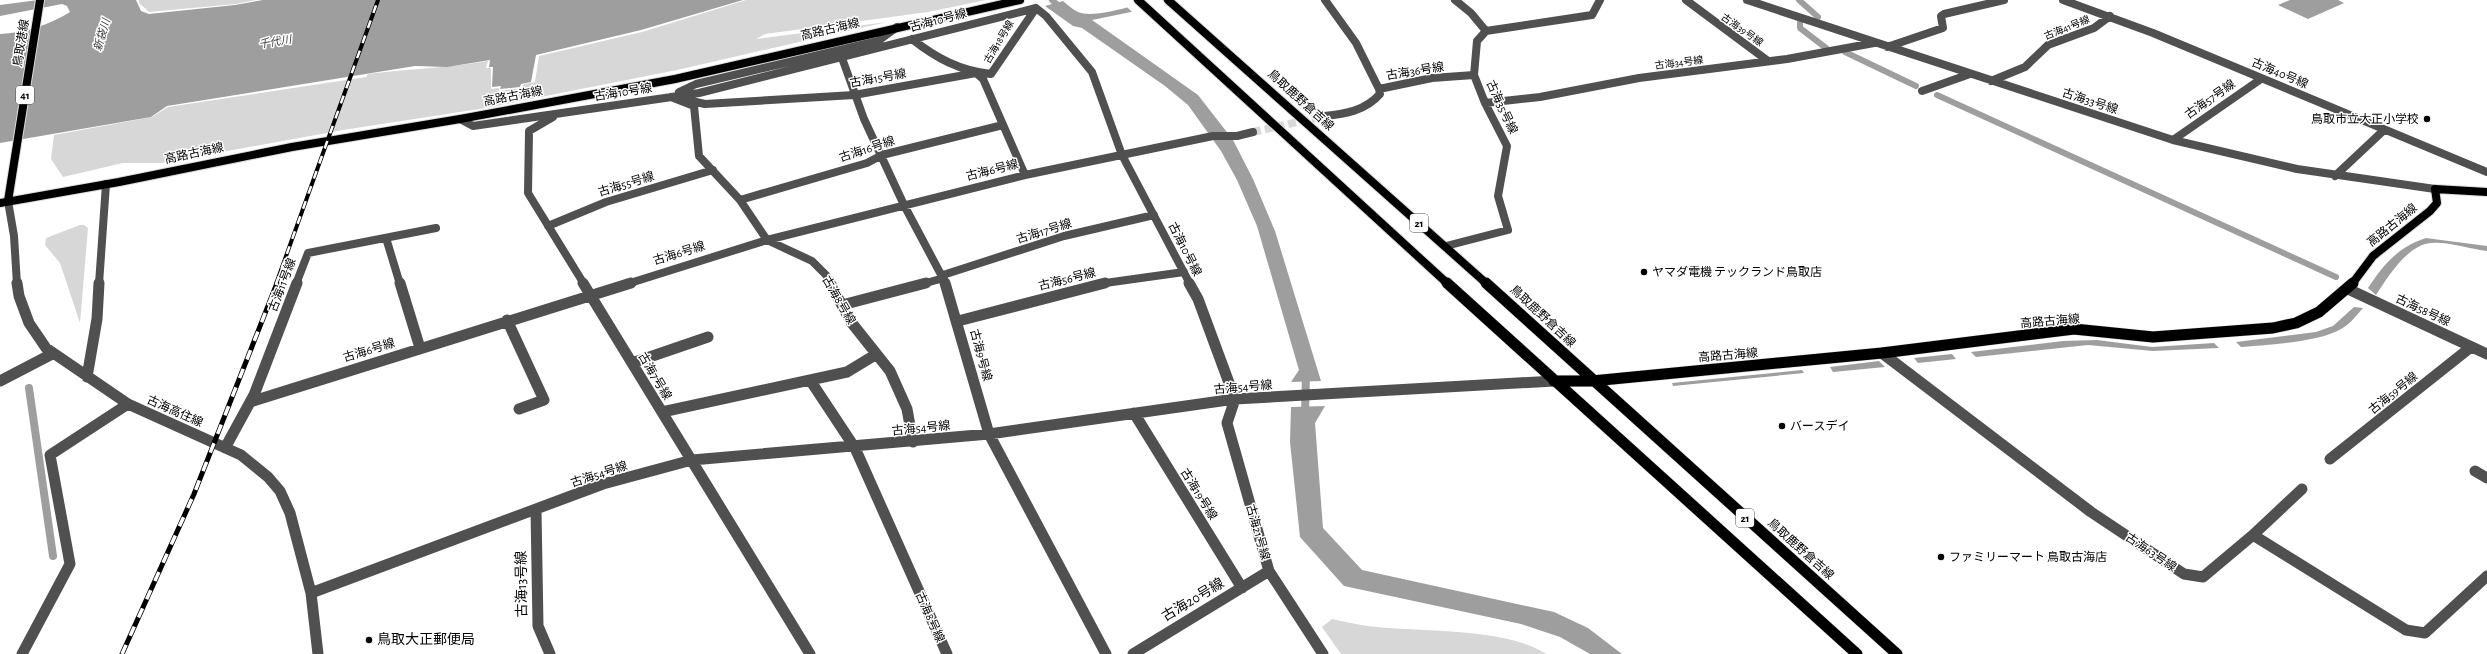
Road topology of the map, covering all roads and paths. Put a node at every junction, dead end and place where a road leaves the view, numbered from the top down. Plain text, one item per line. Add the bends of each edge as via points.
1 (40, 0) edge
2 (1020, 0) edge
3 (1168, 0) edge
4 (1325, 0) edge
5 (1455, 0) edge
6 (1600, 0) edge
7 (1686, 0) edge
8 (1746, 0) edge
9 (2004, 0) edge
10 (2063, 0) edge
11 (1139, 1) edge
12 (1036, 8) junction
13 (2110, 16) junction
14 (899, 26) junction
15 (1486, 31) junction
16 (912, 40) junction
17 (1876, 43) junction
18 (1887, 47) junction
19 (842, 58) junction
20 (1768, 61) junction
21 (976, 74) junction
22 (1970, 74) junction
23 (1474, 75) junction
24 (2262, 79) junction
25 (1991, 81) junction
26 (1379, 89) junction
27 (1922, 91) dead end
28 (854, 95) junction
29 (669, 97) junction
30 (1485, 103) junction
31 (558, 114) junction
32 (1324, 116) tunnel mouth
33 (460, 119) junction
34 (1003, 125) junction
35 (2384, 130) junction
36 (1254, 132) tunnel mouth
37 (2173, 140) junction
38 (882, 155) junction
39 (1122, 155) junction
40 (713, 170) junction
41 (2487, 172) edge
42 (1025, 175) junction
43 (2335, 176) junction
44 (106, 184) junction
45 (2436, 189) junction
46 (2487, 192) edge
47 (6, 198) edge
48 (740, 200) junction
49 (904, 205) junction
50 (1154, 215) junction
51 (548, 226) junction
52 (436, 228) dead end
53 (386, 238) junction
54 (768, 240) junction
55 (1446, 246) junction
56 (1184, 272) junction
57 (944, 277) junction
58 (2348, 289) junction
59 (590, 294) junction
60 (842, 305) junction
61 (507, 320) junction
62 (958, 321) junction
63 (708, 336) dead end
64 (2471, 347) junction
65 (420, 348) junction
66 (1882, 353) junction
67 (52, 354) junction
68 (875, 354) junction
69 (2487, 354) edge
70 (632, 363) junction
71 (87, 377) junction
72 (810, 380) junction
73 (0, 381) edge
74 (1554, 381) junction
75 (1592, 381) junction
76 (1235, 399) junction
77 (250, 402) junction
78 (128, 404) junction
79 (519, 409) dead end
80 (662, 412) junction
81 (1134, 413) junction
82 (989, 434) junction
83 (913, 442) junction
84 (225, 448) junction
85 (855, 448) junction
86 (2330, 459) dead end
87 (692, 460) junction
88 (2475, 472) dead end
89 (2487, 478) edge
90 (2302, 489) dead end
91 (536, 510) junction
92 (2253, 535) junction
93 (1269, 571) junction
94 (2487, 576) edge
95 (1242, 588) junction
96 (311, 593) junction
97 (22, 654) edge
98 (318, 654) edge
99 (550, 654) edge
100 (810, 654) edge
101 (947, 654) edge
102 (1106, 654) edge
103 (1133, 654) edge
104 (1323, 654) edge
105 (1857, 654) edge
106 (1897, 654) edge

1 - 47 main road, 鳥取港線 / 41
2 - 14 main road, 高路古海線
3 - 55 main road, 鳥取鹿野倉吉線 / 21
4 - 26 street via 1356,43
5 - 15 street via 1471,13
6 - 15 street via 1592,15
7 - 20 street, 古海39号線
8 - 17 street, 古海33号線
9 - 18 street via 1944,14 1941,16 1943,28
10 - 13 street, 古海40号線
11 - 74 main road, 21
12 - 16 street, 古海10号線
12 - 21 street, 古海18号線 via 1022,22 991,74
12 - 39 street, 古海10号線 via 1046,16 1092,72
13 - 24 street, 古海40号線
13 - 25 street, 古海41号線 via 2094,28 2048,45 2025,67
14 - 29 street via 878,41 696,84
14 - 33 main road, 高路古海線 via 675,79
15 - 23 street, 古海35号線 via 1478,41
16 - 19 street, 古海10号線
16 - 21 street, 古海18号線 via 933,57
17 - 18 street, 古海33号線
17 - 20 street, 古海34号線
18 - 22 street, 古海33号線
19 - 28 street, 古海9号線
19 - 29 street, 古海10号線 via 699,93
20 - 30 street, 古海34号線 via 1639,78 1540,97
21 - 28 street, 古海15号線
21 - 34 street via 983,79
22 - 25 street, 古海33号線
22 - 27 street
23 - 26 street, 古海36号線 via 1432,78
23 - 30 street, 古海35号線
24 - 35 street, 古海40号線
24 - 37 street, 古海57号線
25 - 37 street, 古海33号線
26 - 32 street, 古海36号線 via 1380,94 1369,105 1343,114
28 - 29 street, 古海15号線 via 705,104
28 - 38 street, 古海9号線
29 - 31 street, 古海10号線
29 - 40 street, 古海8号線 via 694,106 699,156
30 - 55 street, 古海35号線 via 1507,146 1498,196 1508,230
31 - 33 street, 古海10号線 via 473,126
31 - 51 street, 古海7号線 via 529,131 528,193
33 - 44 main road, 高路古海線 via 292,147
34 - 38 street, 古海16号線
34 - 42 street
35 - 41 street, 古海40号線
35 - 43 street
36 - 39 street, 古海6号線 via 1237,136 1213,136
37 - 43 street, 古海33号線
38 - 48 street, 古海16号線 via 867,163
38 - 49 street, 古海9号線
39 - 42 street, 古海6号線
39 - 50 street, 古海10号線
40 - 48 street, 古海8号線
40 - 51 street, 古海55号線 via 606,202
42 - 49 street, 古海6号線
43 - 45 street, 古海33号線
44 - 47 main road, 高路古海線
44 - 71 street via 97,319
45 - 46 main road
45 - 58 main road, 高路古海線 via 2437,203 2430,211 2373,256
47 - 67 street, 古海高住線 via 14,236 19,296 29,323
48 - 54 street, 古海8号線
49 - 54 street, 古海6号線
49 - 57 street, 古海9号線
50 - 56 street, 古海10号線
50 - 57 street, 古海17号線 via 1064,236
51 - 59 street, 古海7号線
52 - 53 street, 古海11号線
53 - 65 street
53 - 77 street, 古海11号線 via 308,254
54 - 59 street, 古海6号線
54 - 60 street, 古海8号線 via 812,261 826,275
55 - 75 main road, 鳥取鹿野倉吉線 / 21
56 - 62 street, 古海56号線 via 1096,284
56 - 76 street, 古海10号線 via 1198,299
57 - 60 street, 古海17号線
57 - 62 street, 古海9号線
58 - 64 street, 古海58号線
58 - 66 main road, 高路古海線 via 2319,312 2296,323 2273,328 2153,337 2074,329
59 - 61 street, 古海6号線
59 - 70 street, 古海7号線
60 - 68 street, 古海8号線 via 851,322
61 - 65 street, 古海6号線
61 - 79 street via 544,400
62 - 82 street, 古海9号線
63 - 70 street
64 - 69 street, 古海58号線
64 - 86 street, 古海59号線
65 - 77 street, 古海6号線
66 - 75 main road, 高路古海線
66 - 92 street, 古海63号線 via 2092,512 2184,574 2203,577
67 - 71 street, 古海高住線
67 - 73 street
68 - 72 street via 847,372
68 - 83 street, 古海8号線 via 898,385 907,409
70 - 80 street, 古海7号線
71 - 78 street, 古海高住線
72 - 80 street
72 - 85 street, 古海8号線
74 - 75 main road, 高路古海線
74 - 76 street, 古海54号線
74 - 105 main road, 21
75 - 106 main road, 鳥取鹿野倉吉線 / 21
76 - 81 street, 古海54号線
76 - 93 street, 古海21号線 via 1227,423
77 - 84 street
78 - 84 street, 古海高住線
78 - 97 street via 50,455 70,564
80 - 87 street, 古海7号線
81 - 82 street, 古海54号線
81 - 95 street, 古海19号線
82 - 83 street, 古海54号線
82 - 102 street, 古海9号線
83 - 85 street, 古海54号線
84 - 96 street, 古海高住線 via 252,463 280,491 290,513
85 - 87 street, 古海54号線
85 - 101 street, 古海8号線
87 - 91 street, 古海54号線 via 604,484
87 - 100 street, 古海7号線
88 - 89 street
90 - 92 street, 古海63号線
91 - 96 street, 古海54号線
91 - 99 street, 古海13号線 via 538,626
92 - 94 street via 2406,630 2425,633
93 - 95 street, 古海20号線
93 - 104 street, 古海21号線
95 - 103 street, 古海20号線
96 - 98 street, 古海高住線

